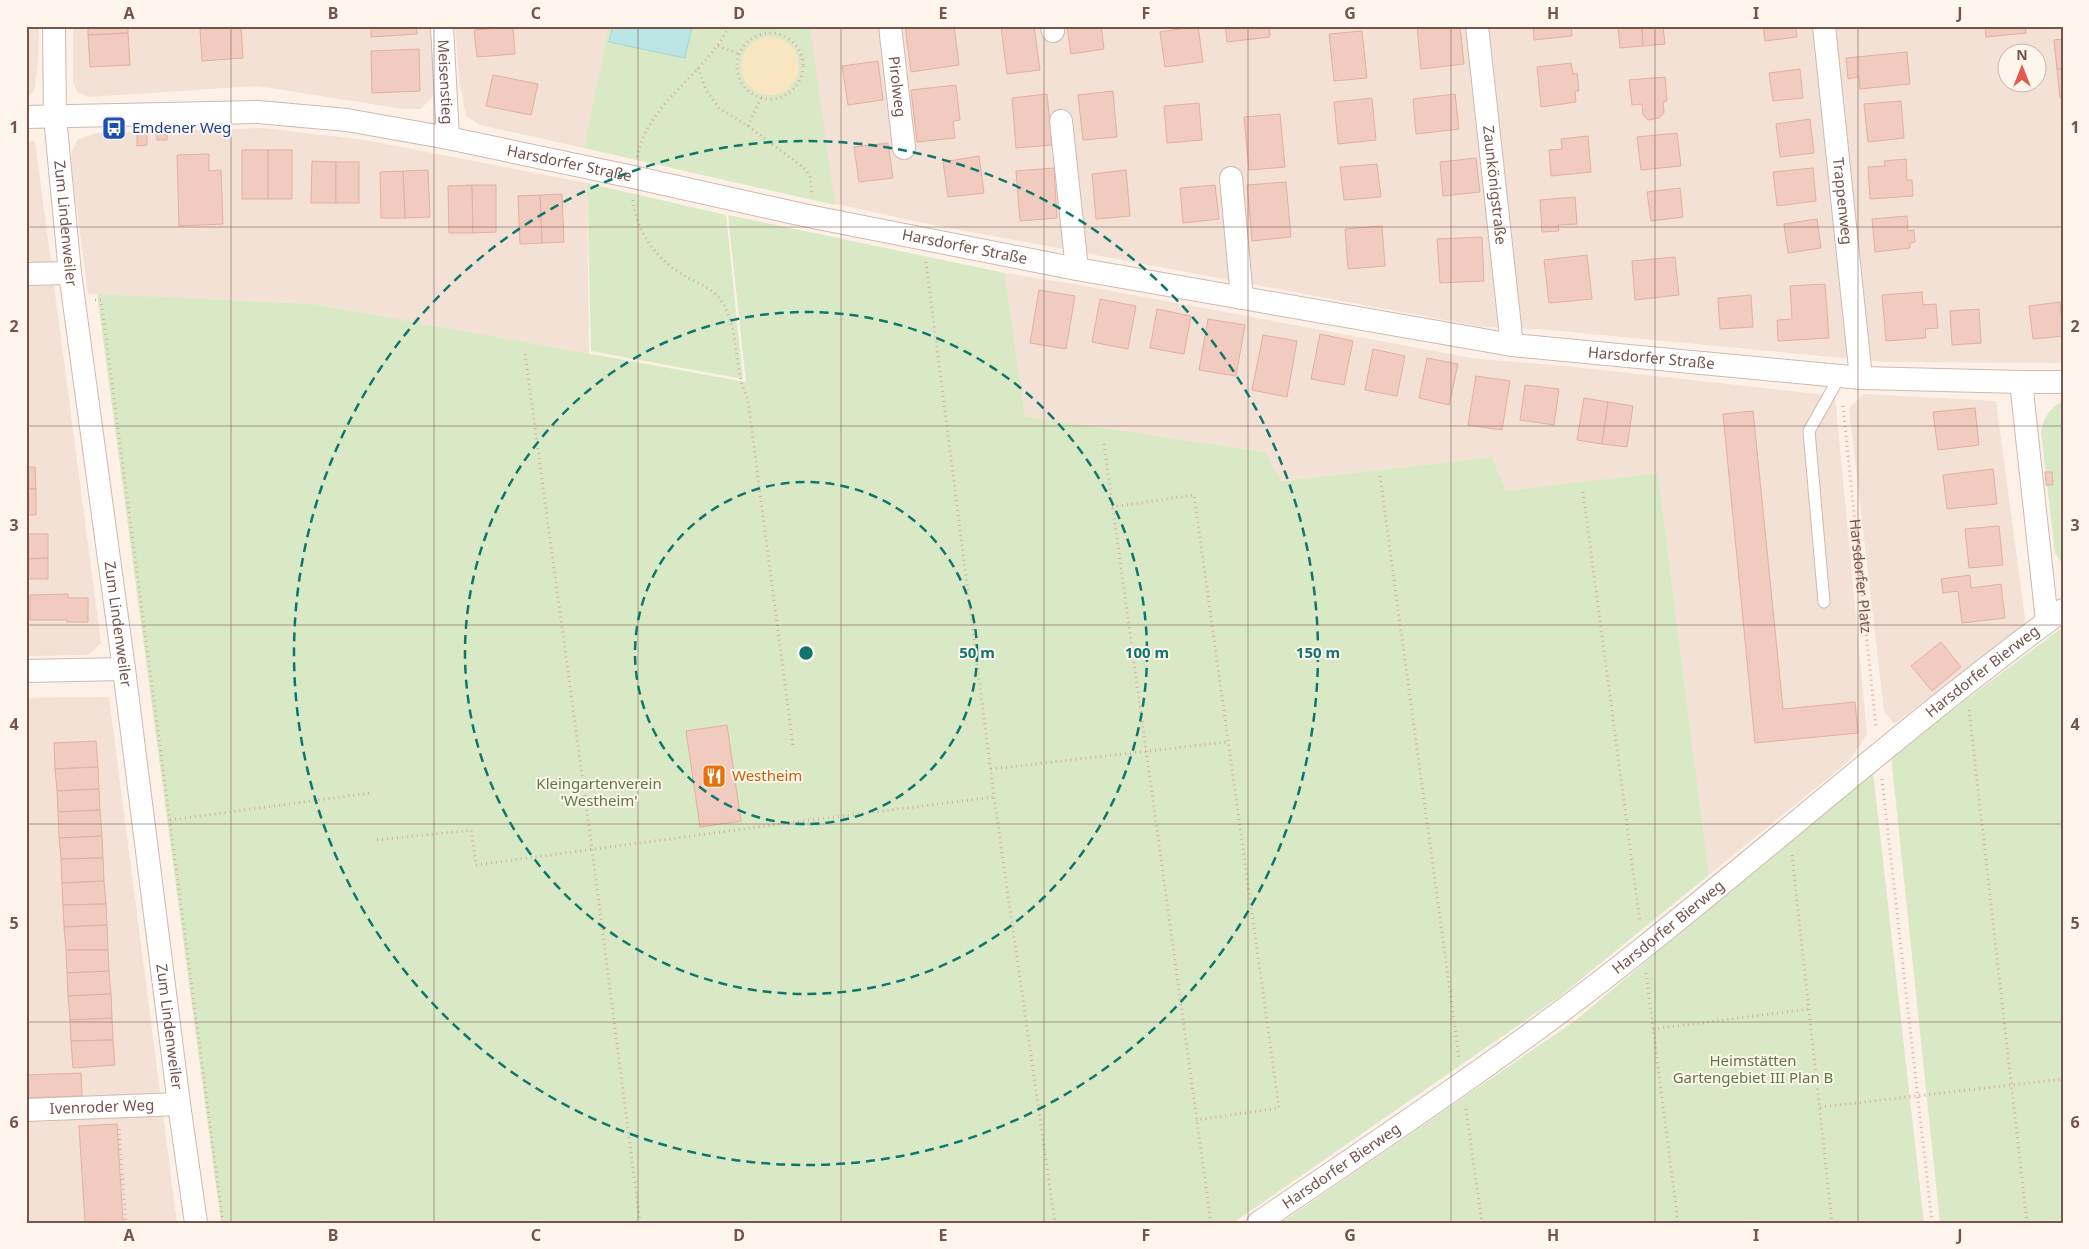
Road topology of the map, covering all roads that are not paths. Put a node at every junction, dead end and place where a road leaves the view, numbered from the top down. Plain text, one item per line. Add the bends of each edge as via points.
1 (54, 26) edge
2 (442, 26) edge
3 (890, 26) edge
4 (1477, 26) edge
5 (1824, 26) edge
6 (26, 117) edge
7 (55, 117) junction
8 (1061, 122) dead end
9 (448, 138) junction
10 (904, 148) dead end
11 (1231, 178) dead end
12 (1076, 269) junction
13 (26, 274) edge
14 (70, 274) junction
15 (1242, 298) junction
16 (1512, 345) junction
17 (1851, 377) junction
18 (2021, 382) junction
19 (2063, 382) edge
20 (1824, 602) dead end
21 (2055, 616) edge
22 (124, 669) junction
23 (26, 671) edge
24 (179, 1104) junction
25 (26, 1110) edge
26 (196, 1223) edge
27 (1258, 1223) edge

1 - 7 street, Zum Lindenweiler
2 - 9 street, Meisenstieg
3 - 10 street, Pirolweg
4 - 16 street, Zaunkönigstraße
5 - 17 street, Trappenweg
6 - 7 street
7 - 9 street, Harsdorfer Straße via 286,113 355,121
7 - 14 street, Zum Lindenweiler
8 - 12 street
9 - 12 street, Harsdorfer Straße via 808,216
11 - 15 street
12 - 15 street, Harsdorfer Straße
13 - 14 street
14 - 22 street, Zum Lindenweiler
15 - 16 street, Harsdorfer Straße
16 - 17 street, Harsdorfer Straße
17 - 18 street, Harsdorfer Straße
17 - 20 lane via 1808,432
18 - 19 street, Harsdorfer Straße
18 - 21 street
21 - 27 street, Harsdorfer Bierweg via 1880,753 1567,1008
22 - 23 street
22 - 24 street, Zum Lindenweiler
24 - 25 street, Ivenroder Weg
24 - 26 street, Zum Lindenweiler

